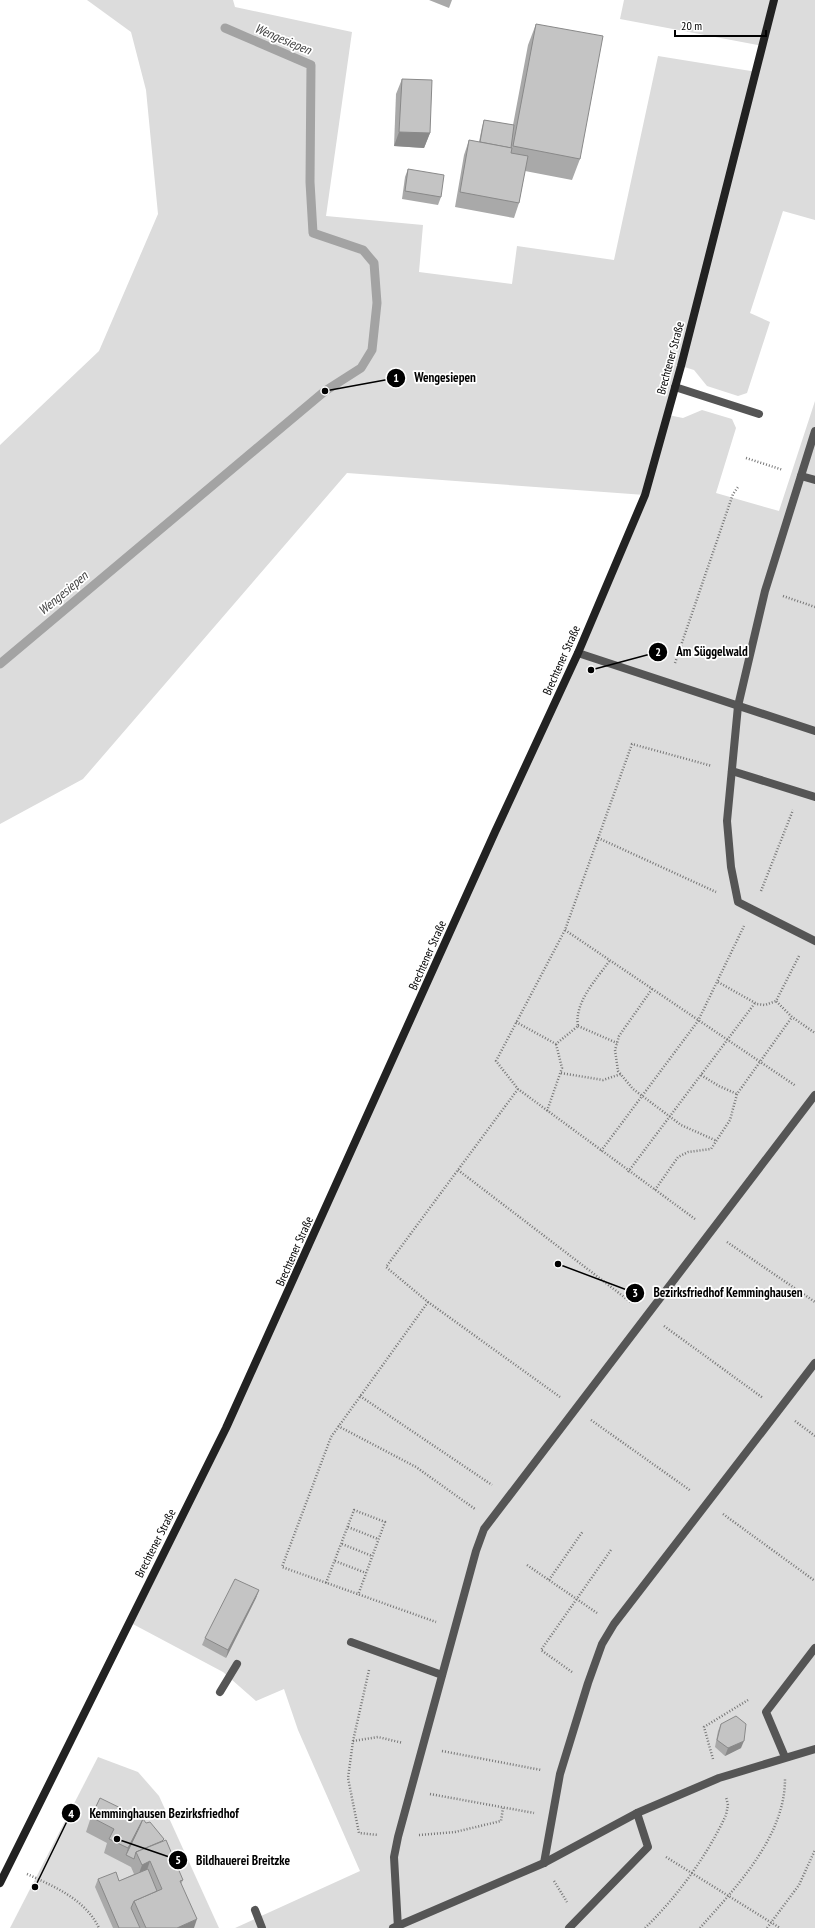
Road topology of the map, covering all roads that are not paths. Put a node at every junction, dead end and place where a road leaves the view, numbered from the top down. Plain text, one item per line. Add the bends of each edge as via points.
1 (774, 0) edge
2 (675, 387) junction
3 (759, 414) dead end
4 (815, 431) edge
5 (801, 476) junction
6 (815, 480) edge
7 (578, 654) junction
8 (738, 706) junction
9 (815, 731) edge
10 (732, 771) junction
11 (815, 797) edge
12 (812, 939) edge
13 (814, 1096) edge
14 (815, 1363) edge
15 (351, 1642) dead end
16 (815, 1648) edge
17 (237, 1664) dead end
18 (442, 1675) junction
19 (220, 1692) dead end
20 (815, 1749) edge
21 (785, 1757) junction
22 (637, 1813) junction
23 (544, 1863) junction
24 (0, 1882) edge
25 (255, 1910) dead end
26 (396, 1927) edge
27 (262, 1928) edge
28 (569, 1928) edge

1 - 2 street, Brechtener Straße
2 - 3 lane
2 - 7 street, Brechtener Straße via 645,495
4 - 5 lane
5 - 6 lane
5 - 8 lane via 765,591
7 - 8 lane
7 - 24 street, Brechtener Straße via 226,1428
8 - 9 lane
8 - 10 lane
10 - 11 lane
10 - 12 lane via 727,821 731,867 738,902
13 - 18 lane via 491,1520 480,1538
14 - 23 lane via 614,1624 602,1644 560,1774
15 - 18 lane
16 - 21 lane via 766,1712
17 - 19 lane
18 - 26 lane via 394,1857
20 - 21 lane
21 - 22 lane via 719,1778
22 - 23 lane
22 - 28 lane via 648,1847
23 - 26 lane
25 - 27 lane

